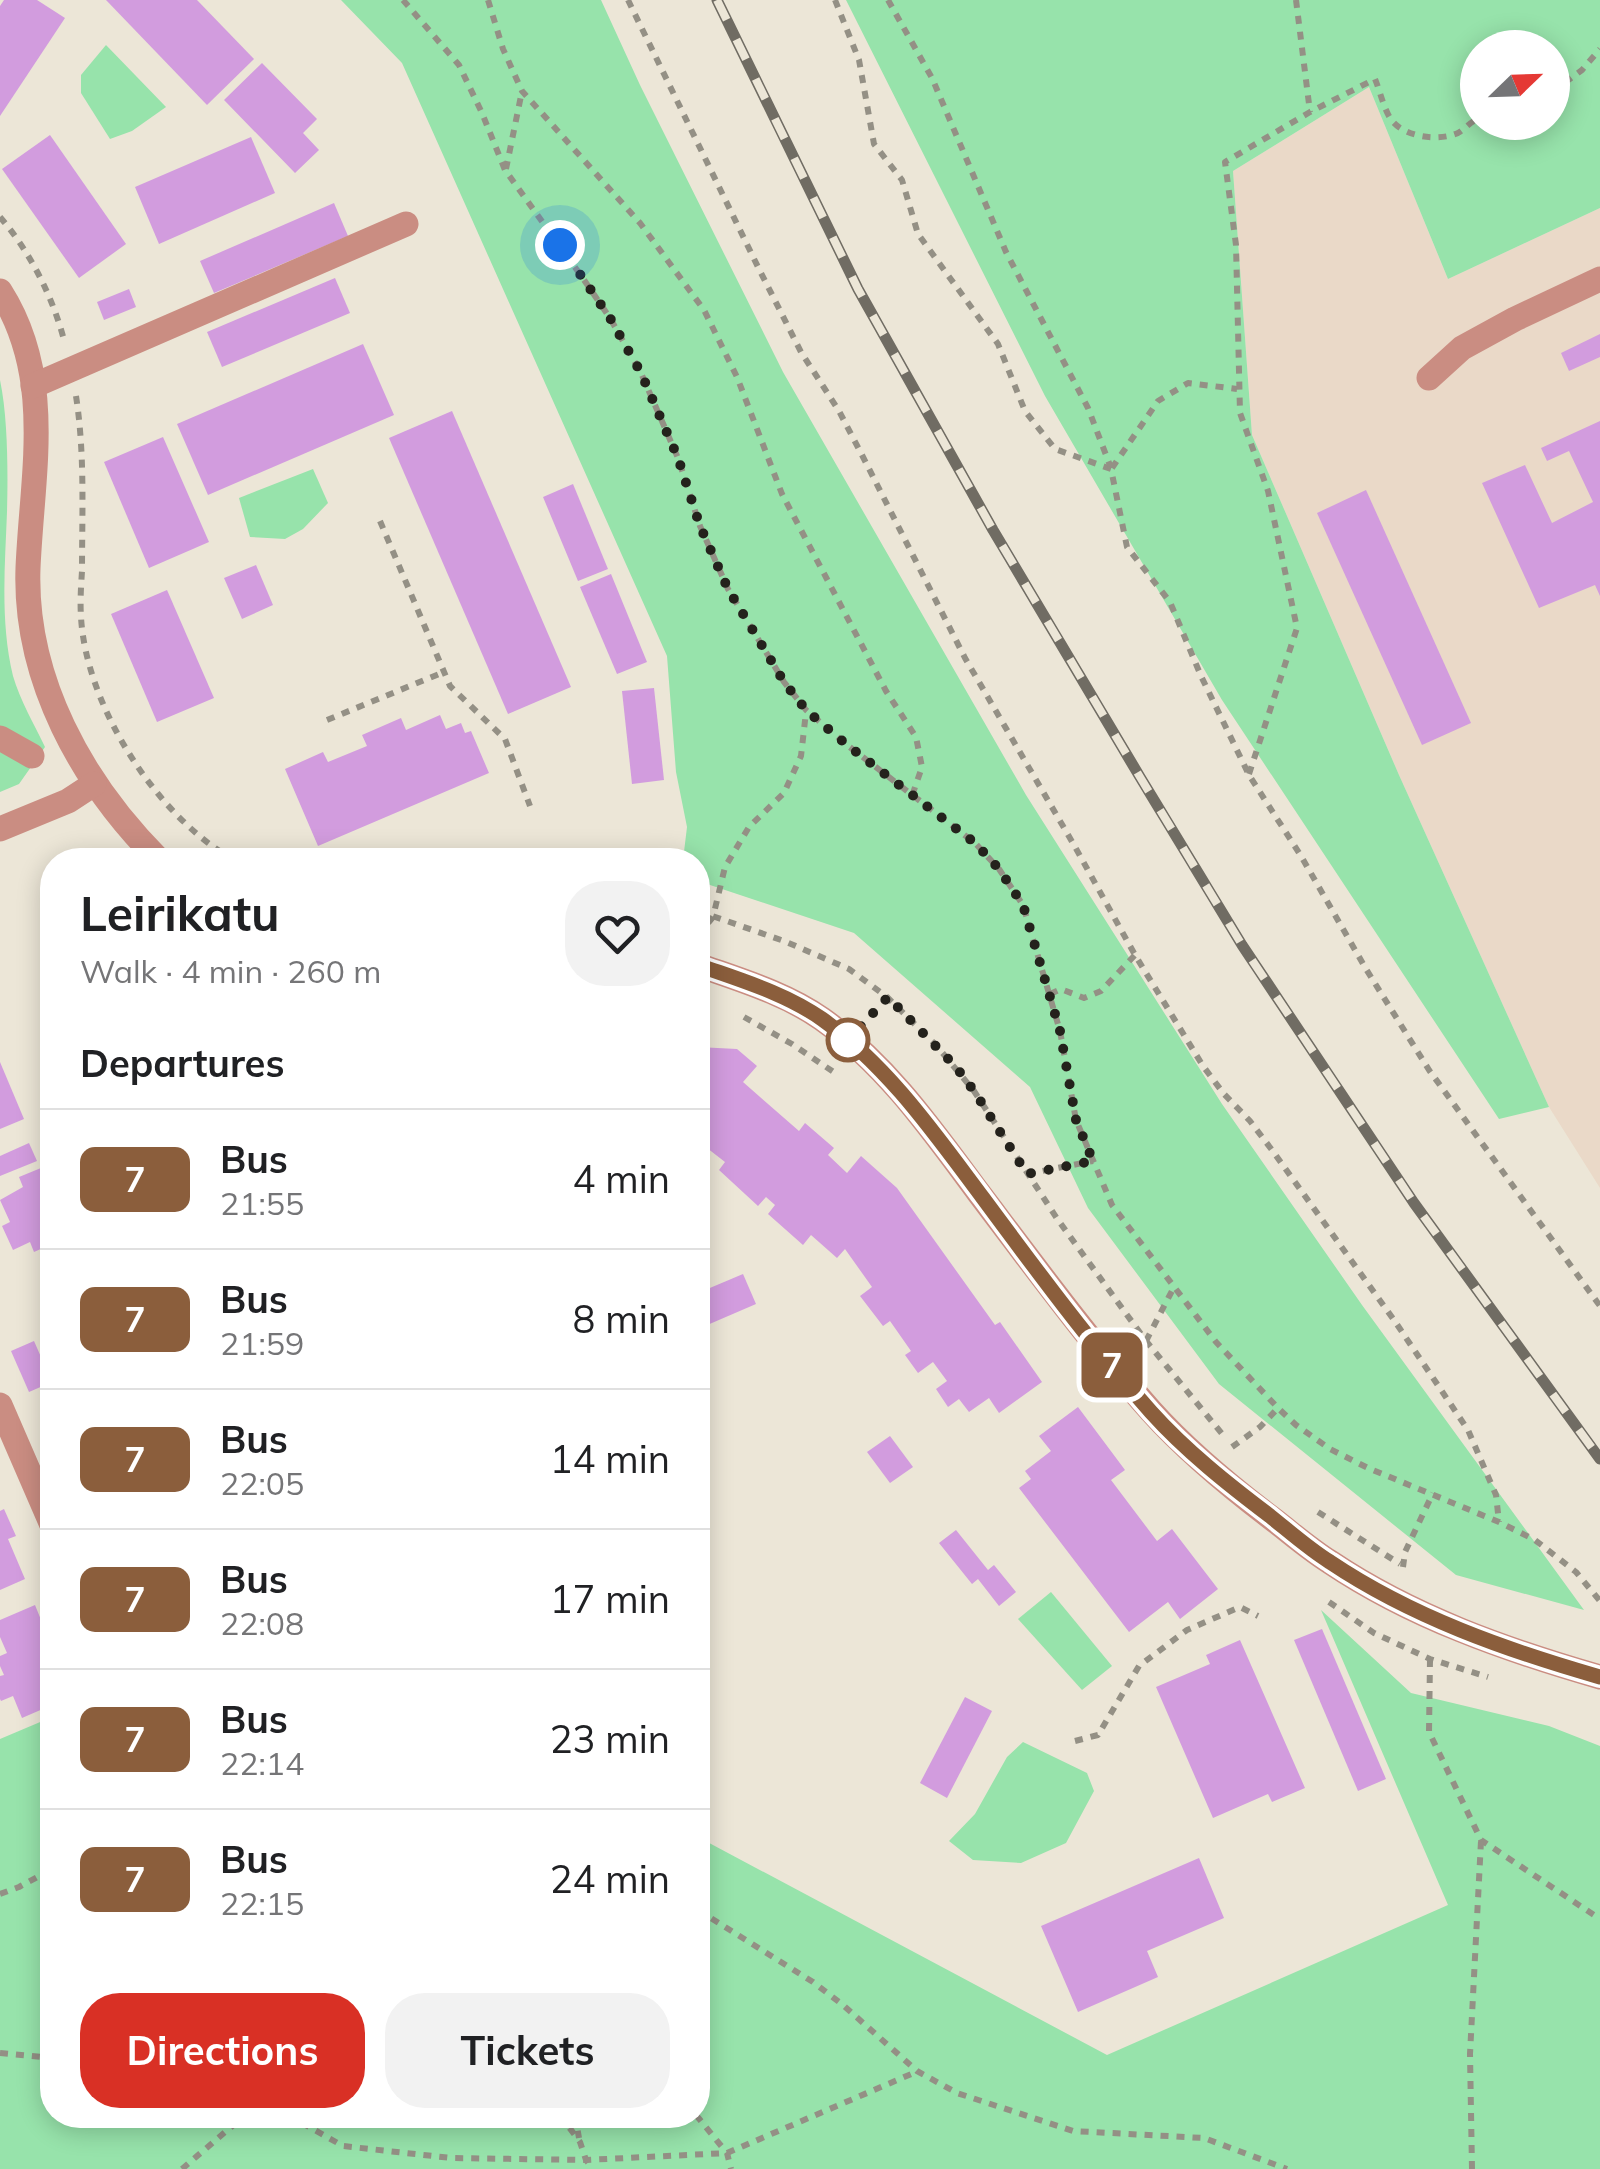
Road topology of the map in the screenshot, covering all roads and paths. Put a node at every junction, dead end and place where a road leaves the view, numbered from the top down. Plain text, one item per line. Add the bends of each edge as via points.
1 (403, 0) edge
2 (488, 0) edge
3 (628, 0) edge
4 (835, 0) edge
5 (888, 0) edge
6 (1296, 0) edge
7 (1600, 48) edge
8 (1570, 79) edge
9 (522, 91) junction
10 (1310, 112) junction
11 (1460, 132) edge
12 (505, 170) junction
13 (0, 217) edge
14 (406, 224) dead end
15 (1600, 279) edge
16 (0, 291) edge
17 (72, 369) junction
18 (1428, 378) dead end
19 (33, 386) junction
20 (1237, 389) junction
21 (1111, 470) junction
22 (380, 521) dead end
23 (444, 672) junction
24 (806, 710) junction
25 (327, 720) dead end
26 (0, 738) edge
27 (32, 756) dead end
28 (1249, 775) junction
29 (94, 784) junction
30 (913, 794) junction
31 (530, 806) dead end
32 (0, 828) edge
33 (148, 848) edge
34 (212, 848) edge
35 (710, 915) edge
36 (713, 916) junction
37 (710, 920) edge
38 (1135, 955) junction
39 (710, 970) edge
40 (1050, 994) junction
41 (1093, 1161) junction
42 (1027, 1174) junction
43 (1175, 1285) junction
44 (1600, 1306) edge
45 (1146, 1341) junction
46 (0, 1405) edge
47 (1278, 1408) junction
48 (1232, 1447) junction
49 (1245, 1457) dead end
50 (1432, 1494) junction
51 (40, 1497) edge
52 (1308, 1505) dead end
53 (1499, 1522) junction
54 (1404, 1566) junction
55 (1416, 1573) dead end
56 (1600, 1601) edge
57 (1258, 1616) dead end
58 (1430, 1659) dead end
59 (1600, 1677) edge
60 (1075, 1741) dead end
61 (1481, 1840) junction
62 (40, 1876) edge
63 (0, 1894) edge
64 (710, 1918) edge
65 (1600, 1919) edge
66 (0, 2053) edge
67 (40, 2057) edge
68 (917, 2072) junction
69 (230, 2128) edge
70 (311, 2128) edge
71 (570, 2128) edge
72 (577, 2128) edge
73 (707, 2128) edge
74 (580, 2142) junction
75 (727, 2153) junction
76 (586, 2160) junction
77 (182, 2169) edge
78 (594, 2169) edge
79 (731, 2169) edge
80 (1288, 2169) edge
81 (1472, 2169) edge

1 - 12 path via 459,65
2 - 9 path
3 - 38 path via 801,352
4 - 21 path via 860,60 874,144 902,180 918,234 998,344 1025,411 1055,450
5 - 21 path via 932,78
6 - 10 path
7 - 8 path
9 - 12 path
9 - 30 path via 640,223 704,310 782,494 916,737 922,767
10 - 11 path via 1375,79 1392,122 1433,139
10 - 20 path via 1225,162 1236,245
12 - 24 path via 634,359 728,589
13 - 17 path via 42,281
14 - 17 street
15 - 18 street via 1462,348
16 - 19 street via 25,342
17 - 19 street
17 - 34 path via 82,456 80,618 90,669 154,792
19 - 29 street via 38,440 30,618 40,668
20 - 21 path via 1188,383 1158,400
20 - 28 path via 1297,628
21 - 28 path via 1126,547 1170,602
22 - 23 path
23 - 25 path
23 - 31 path via 505,739
24 - 30 path
24 - 36 path via 801,756 784,793 749,828 725,867
26 - 27 street
28 - 44 path via 1428,1070
29 - 32 street
29 - 33 street
30 - 40 path via 999,869 1023,905
35 - 36 path
36 - 37 path
36 - 42 path via 849,969 888,997 956,1067
38 - 40 path via 1101,992 1084,998 1061,989
38 - 53 path via 1203,1066 1272,1150 1468,1430 1496,1495
39 - 59 street via 821,1018 898,1088 1154,1415 1246,1498 1330,1562 1404,1604 1482,1639
40 - 41 path via 1076,1120
41 - 42 path
41 - 43 path via 1112,1206
42 - 45 path
43 - 45 path
43 - 47 path via 1216,1342
45 - 48 path
46 - 51 street
47 - 48 path
47 - 50 path via 1330,1449
48 - 49 path
50 - 53 path
50 - 54 path
52 - 54 path
53 - 56 path via 1576,1572
54 - 55 path
57 - 60 path via 1240,1606 1187,1630 1140,1666 1098,1735
58 - 61 path via 1428,1732
61 - 65 path
61 - 81 path via 1470,2054
62 - 63 path
64 - 68 path via 813,1982
66 - 67 path
68 - 75 path
68 - 80 path via 957,2093 1073,2131 1204,2138
69 - 77 path
70 - 76 path via 343,2146 451,2158
71 - 74 path
72 - 74 path
73 - 75 path
74 - 76 path
75 - 76 path
75 - 79 path
76 - 78 path

